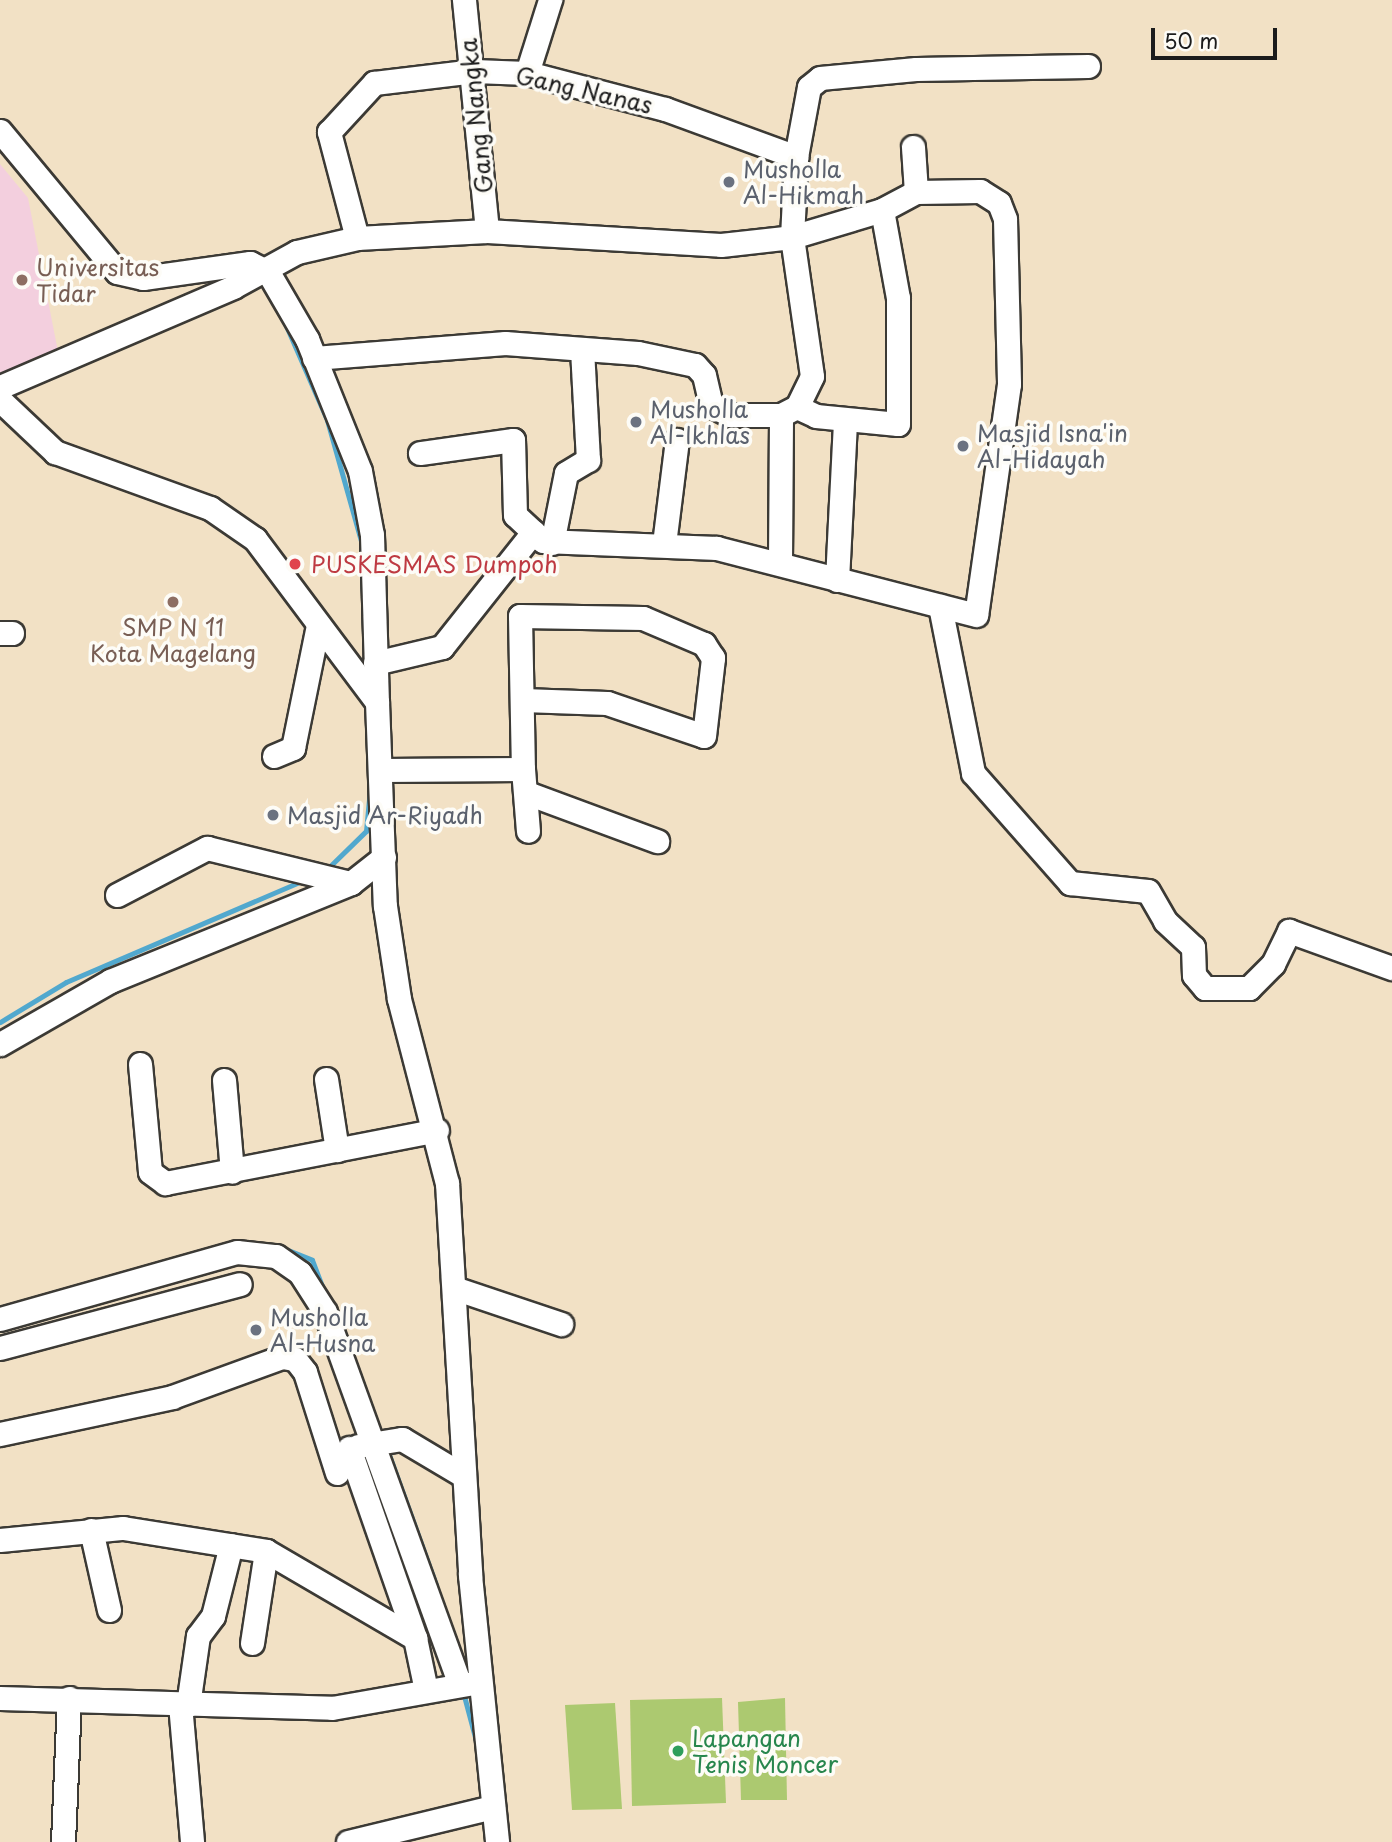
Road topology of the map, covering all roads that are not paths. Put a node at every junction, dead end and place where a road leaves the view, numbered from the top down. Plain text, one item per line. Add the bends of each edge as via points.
1 (464, 0) edge
2 (550, 0) edge
3 (1087, 66) dead end
4 (474, 71) junction
5 (527, 73) junction
6 (0, 131) edge
7 (912, 147) dead end
8 (796, 157) junction
9 (916, 192) junction
10 (882, 211) junction
11 (487, 232) junction
12 (792, 237) junction
13 (357, 238) junction
14 (262, 268) junction
15 (582, 349) junction
16 (313, 358) junction
17 (0, 387) edge
18 (0, 400) edge
19 (789, 411) junction
20 (845, 421) junction
21 (677, 440) dead end
22 (420, 453) dead end
23 (542, 537) junction
24 (664, 544) junction
25 (780, 562) junction
26 (837, 580) junction
27 (940, 606) junction
28 (318, 625) junction
29 (375, 663) junction
30 (373, 698) junction
31 (523, 700) junction
32 (274, 756) dead end
33 (523, 769) junction
34 (382, 770) junction
35 (527, 793) junction
36 (528, 831) dead end
37 (657, 841) dead end
38 (384, 858) junction
39 (332, 876) junction
40 (117, 895) dead end
41 (1392, 968) edge
42 (0, 1044) edge
43 (140, 1064) dead end
44 (326, 1079) dead end
45 (225, 1080) dead end
46 (437, 1130) junction
47 (337, 1150) junction
48 (232, 1172) junction
49 (240, 1284) dead end
50 (457, 1289) junction
51 (0, 1319) edge
52 (561, 1324) dead end
53 (0, 1348) edge
54 (0, 1434) edge
55 (352, 1451) junction
56 (464, 1476) junction
57 (91, 1530) junction
58 (0, 1540) edge
59 (231, 1545) junction
60 (266, 1551) junction
61 (109, 1610) dead end
62 (415, 1638) junction
63 (252, 1643) dead end
64 (450, 1686) junction
65 (0, 1698) edge
66 (69, 1698) junction
67 (184, 1705) junction
68 (484, 1808) junction
69 (63, 1842) edge
70 (191, 1842) edge
71 (348, 1842) edge
72 (497, 1842) edge

1 - 4 street, Gang Nangka
2 - 5 street
3 - 8 street via 820,78 803,99
4 - 5 street, Gang Nanas
4 - 11 street, Gang Nangka
4 - 13 street, Gang Nanas via 368,85 331,126
5 - 8 street, Gang Nanas via 665,109
6 - 14 street via 117,272 143,278 250,263
7 - 9 street
8 - 12 street
9 - 10 street
9 - 27 street via 980,191 999,203 1005,219 1009,384 976,615
10 - 12 street
10 - 20 street via 898,298 901,416 894,427
11 - 12 street via 661,245
11 - 13 street
12 - 19 street via 812,376
13 - 14 street
14 - 16 street via 295,314
14 - 17 street via 233,287
15 - 16 street via 505,342
15 - 19 street via 679,359 704,375 711,405 752,419
15 - 23 street via 588,460 566,473
16 - 29 street via 360,471 369,513
18 - 28 street via 55,452 234,523 270,554
19 - 20 street
19 - 25 street
20 - 26 street
21 - 24 street
22 - 23 street via 513,440 516,515
23 - 24 street
23 - 29 street via 442,647
24 - 25 street
25 - 26 street
26 - 27 street
27 - 41 street via 974,773 1070,883 1148,891 1165,921 1193,947 1194,975 1205,988 1249,988 1273,964 1289,931
28 - 30 street
28 - 32 street via 293,748
29 - 30 street
30 - 34 street
31 - 31 street via 607,702 704,736 713,658 704,644 643,618 520,616
31 - 33 street
33 - 34 street
33 - 35 street
34 - 38 street
35 - 36 street
35 - 37 street
38 - 39 street
38 - 46 street via 399,999
39 - 40 street via 270,867 207,848
39 - 42 street via 110,981
43 - 48 street via 153,1180
44 - 47 street
45 - 48 street
46 - 47 street
46 - 50 street
47 - 48 street
49 - 53 street
50 - 52 street
50 - 56 street
51 - 55 street via 237,1252 276,1256 300,1273 325,1312
54 - 55 street via 172,1397 282,1357 295,1359 305,1372
55 - 56 street via 401,1439 419,1445
55 - 62 street
55 - 64 street
56 - 64 street
57 - 58 street
57 - 59 street via 123,1528
57 - 61 street
59 - 60 street
59 - 67 street via 213,1616 198,1636
60 - 62 street
60 - 63 street
62 - 64 street
64 - 67 street via 332,1708
64 - 68 street
65 - 66 street
66 - 67 street
66 - 69 street
67 - 70 street
68 - 71 street
68 - 72 street

